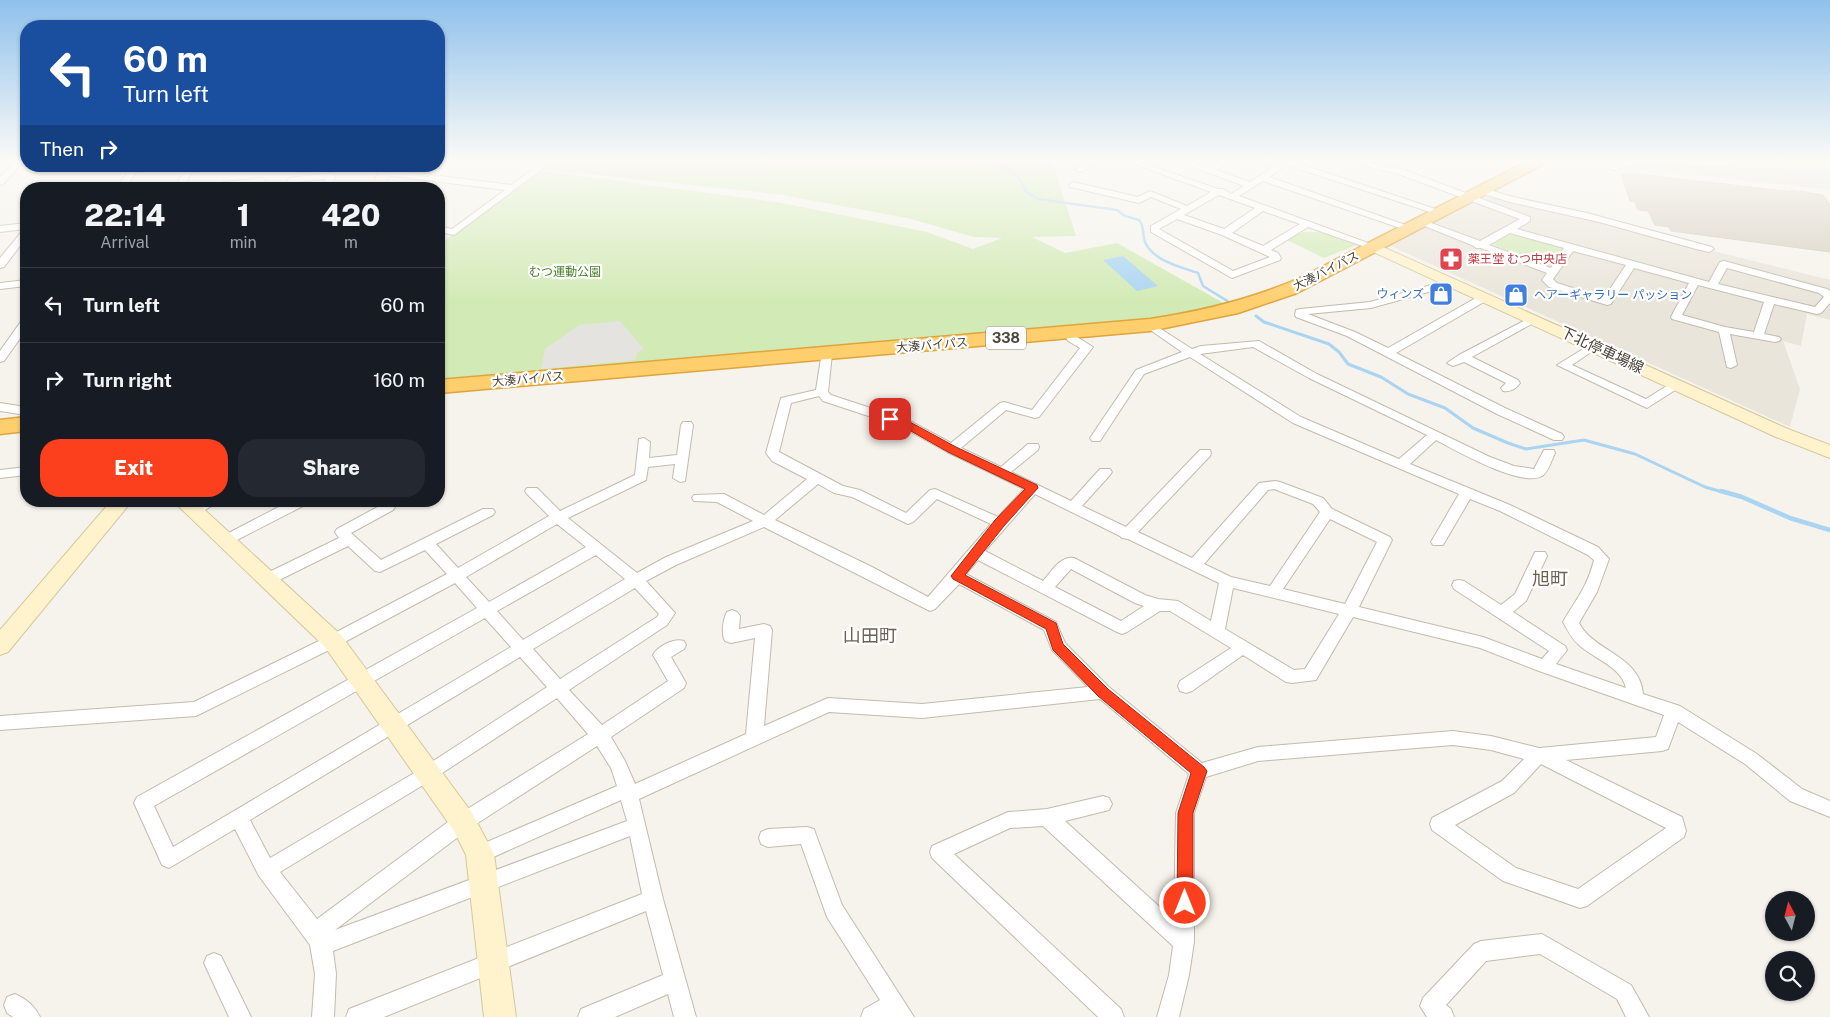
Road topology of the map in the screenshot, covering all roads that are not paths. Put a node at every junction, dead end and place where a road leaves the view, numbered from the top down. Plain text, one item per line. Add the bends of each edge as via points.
1 (484, 208) edge
2 (1261, 208) edge
3 (1267, 208) edge
4 (1361, 208) edge
5 (1428, 208) edge
6 (1446, 208) edge
7 (1506, 208) edge
8 (1549, 208) edge
9 (1188, 209) edge
10 (1439, 212) junction
11 (1178, 216) junction
12 (1308, 224) junction
13 (1414, 225) junction
14 (20, 227) edge
15 (0, 229) edge
16 (445, 230) edge
17 (1509, 230) junction
18 (1225, 233) junction
19 (20, 240) edge
20 (1374, 246) junction
21 (1479, 246) junction
22 (1571, 246) junction
23 (1709, 249) dead end
24 (1264, 250) junction
25 (1632, 263) junction
26 (0, 265) edge
27 (1553, 272) junction
28 (1695, 281) junction
29 (1453, 282) junction
30 (20, 284) edge
31 (0, 286) edge
32 (1712, 286) junction
33 (1485, 297) junction
34 (1770, 301) junction
35 (1533, 319) junction
36 (1150, 325) junction
37 (1724, 330) junction
38 (20, 331) edge
39 (1069, 332) junction
40 (1758, 334) junction
41 (1775, 339) dead end
42 (1593, 346) junction
43 (1191, 353) junction
44 (1388, 353) junction
45 (826, 354) junction
46 (0, 359) edge
47 (1732, 365) dead end
48 (1677, 385) junction
49 (445, 386) edge
50 (1507, 388) dead end
51 (822, 392) junction
52 (0, 407) edge
53 (20, 417) edge
54 (20, 422) edge
55 (687, 425) dead end
56 (0, 427) edge
57 (1435, 434) junction
58 (1558, 437) dead end
59 (1096, 438) dead end
60 (644, 442) dead end
61 (1033, 447) dead end
62 (952, 449) junction
63 (1830, 452) edge
64 (1205, 453) dead end
65 (1549, 453) dead end
66 (682, 459) junction
67 (642, 462) junction
68 (1401, 465) junction
69 (20, 472) edge
70 (1105, 472) dead end
71 (0, 474) edge
72 (1002, 474) junction
73 (680, 478) dead end
74 (817, 478) junction
75 (1033, 488) junction
76 (532, 491) dead end
77 (1466, 493) junction
78 (699, 498) dead end
79 (117, 507) edge
80 (198, 507) edge
81 (290, 507) edge
82 (1073, 507) junction
83 (388, 508) dead end
84 (488, 512) dead end
85 (1327, 512) junction
86 (558, 517) junction
87 (765, 521) junction
88 (1000, 523) junction
89 (1127, 535) junction
90 (349, 539) junction
91 (226, 540) junction
92 (1438, 542) dead end
93 (427, 543) junction
94 (595, 548) junction
95 (977, 553) junction
96 (1540, 556) dead end
97 (1194, 565) junction
98 (456, 576) junction
99 (957, 576) junction
100 (268, 579) junction
101 (636, 580) junction
102 (1227, 582) junction
103 (1459, 585) dead end
104 (1045, 588) junction
105 (1274, 591) junction
106 (1157, 605) junction
107 (486, 609) junction
108 (1349, 611) junction
109 (1502, 613) junction
110 (732, 616) dead end
111 (1217, 631) junction
112 (333, 641) junction
113 (678, 645) dead end
114 (0, 646) edge
115 (523, 648) junction
116 (1242, 648) junction
117 (1545, 667) junction
118 (363, 681) junction
119 (1186, 686) dead end
120 (560, 689) junction
121 (1103, 692) junction
122 (1635, 698) junction
123 (1674, 711) junction
124 (0, 723) edge
125 (395, 725) junction
126 (600, 735) junction
127 (754, 738) junction
128 (1539, 755) junction
129 (1199, 771) junction
130 (428, 774) junction
131 (628, 792) junction
132 (1103, 804) dead end
133 (1830, 810) edge
134 (1046, 817) junction
135 (239, 818) junction
136 (464, 822) junction
137 (637, 825) junction
138 (768, 838) dead end
139 (482, 868) junction
140 (266, 870) junction
141 (653, 899) junction
142 (319, 939) junction
143 (1184, 942) junction
144 (214, 964) dead end
145 (493, 964) junction
146 (675, 981) junction
147 (898, 1010) edge
148 (1635, 1015) edge
149 (240, 1017) edge
150 (323, 1017) edge
151 (357, 1017) edge
152 (500, 1017) edge
153 (589, 1017) edge
154 (685, 1017) edge
155 (872, 1017) edge
156 (1113, 1017) edge
157 (1168, 1017) edge
158 (1442, 1017) edge

1 - 16 street via 454,232
2 - 18 street
3 - 12 street
4 - 13 street
5 - 10 street
6 - 10 highway, 大湊バイパス / 338
7 - 17 street via 1528,219
8 - 23 street
9 - 11 street
10 - 13 highway, 大湊バイパス / 338
11 - 18 street
11 - 24 street via 1154,230 1232,275 1276,258
12 - 20 street
12 - 24 street
13 - 20 highway, 大湊バイパス / 338
13 - 21 street
14 - 15 street
17 - 21 street
17 - 22 street
18 - 24 street
19 - 26 street
20 - 29 street, 下北停車場線
20 - 36 highway, 大湊バイパス / 338 via 1276,296 1216,314
21 - 27 street
22 - 25 street
22 - 27 street
25 - 27 street via 1608,302 1553,285 1548,280
25 - 28 street
28 - 32 street
28 - 37 street via 1676,317
29 - 33 street, 下北停車場線
29 - 44 street via 1371,305 1300,312
30 - 31 street
32 - 34 street
32 - 34 street via 1724,264 1823,290 1830,296 1817,311
33 - 35 street, 下北停車場線
33 - 44 street
34 - 40 street
35 - 42 street, 下北停車場線
35 - 50 street via 1458,360 1514,384
36 - 39 highway, 大湊バイパス / 338
36 - 43 street
37 - 40 street
37 - 47 street
38 - 46 street
39 - 45 highway, 大湊バイパス / 338
39 - 62 street via 1072,339 1087,347 1035,414 1004,406
40 - 41 street
42 - 48 street, 下北停車場線
42 - 48 street via 1563,364 1647,404
43 - 57 street via 1200,349 1255,343 1312,376
43 - 59 street via 1140,372
43 - 68 street via 1297,420
44 - 58 street
45 - 49 highway, 大湊バイパス / 338
45 - 51 street
48 - 63 street, 下北停車場線
51 - 62 street via 827,398 906,424
51 - 74 street via 785,401 772,453
52 - 53 street
54 - 56 highway
55 - 66 street
57 - 65 street via 1510,471 1527,474 1538,473
57 - 68 street
60 - 67 street
61 - 72 street
62 - 72 street
64 - 89 street
66 - 67 street
66 - 73 street
67 - 86 street via 641,477
68 - 77 street
69 - 71 street
70 - 82 street
72 - 75 street
74 - 87 street
74 - 88 street via 908,519 935,493
75 - 82 street
75 - 88 street
76 - 86 street
77 - 92 street
77 - 122 street via 1505,508 1593,551 1602,559 1592,588 1571,622 1581,640 1625,669 1634,684
78 - 87 street via 718,497
79 - 114 street
80 - 91 street
81 - 91 street
82 - 89 street
83 - 90 street via 342,532
84 - 93 street
85 - 97 street via 1318,502 1275,485 1264,486
85 - 105 street
85 - 108 street via 1385,540
86 - 94 street
86 - 98 street
87 - 99 street via 930,605
87 - 101 street
88 - 95 street
89 - 97 street
90 - 93 street via 380,567
90 - 100 street
91 - 100 street
93 - 98 street
94 - 101 street
94 - 107 street
95 - 99 street
95 - 104 street
96 - 109 street via 1521,597
97 - 102 street
98 - 107 street
98 - 112 street
99 - 121 street via 1051,626 1058,646
100 - 112 street
101 - 115 street
101 - 120 street via 667,613 662,621
102 - 105 street
102 - 111 street
103 - 109 street
104 - 106 street via 1122,628
104 - 106 street via 1069,562
105 - 108 street
106 - 111 street via 1173,605
107 - 115 street
107 - 118 street
108 - 116 street via 1310,675 1292,677
108 - 117 street via 1483,642
109 - 117 street via 1559,650
110 - 127 street via 731,637 764,630
111 - 116 street
112 - 118 street
112 - 124 street via 196,709
113 - 126 street via 661,655 678,682
115 - 120 street
115 - 125 street
116 - 119 street
117 - 122 street
118 - 125 street
118 - 135 street via 143,803 169,858
120 - 126 street
120 - 130 street
121 - 127 street via 922,711 828,705
121 - 129 street
122 - 123 street
123 - 128 street via 1662,744
123 - 133 street via 1751,759 1796,795
125 - 130 street
125 - 135 street
126 - 131 street via 619,766
126 - 136 street
127 - 131 street
128 - 128 street via 1508,787 1439,824 1510,875 1580,899 1677,831 1675,823
128 - 129 street via 1453,738 1258,754
129 - 143 street via 1185,813
130 - 136 street
130 - 140 street
131 - 137 street
131 - 139 street
132 - 134 street
134 - 143 street
134 - 156 street via 1008,820 939,852
135 - 140 street
136 - 139 street
136 - 142 street
137 - 139 street
137 - 141 street
138 - 147 street via 806,835 834,910
139 - 142 street
139 - 145 street
140 - 142 street
141 - 145 street
141 - 146 street
142 - 150 street via 326,983
143 - 157 street
144 - 149 street
145 - 151 street
145 - 152 street
146 - 153 street
146 - 154 street
147 - 155 street
148 - 158 street via 1624,992 1542,944 1481,951 1431,1006

